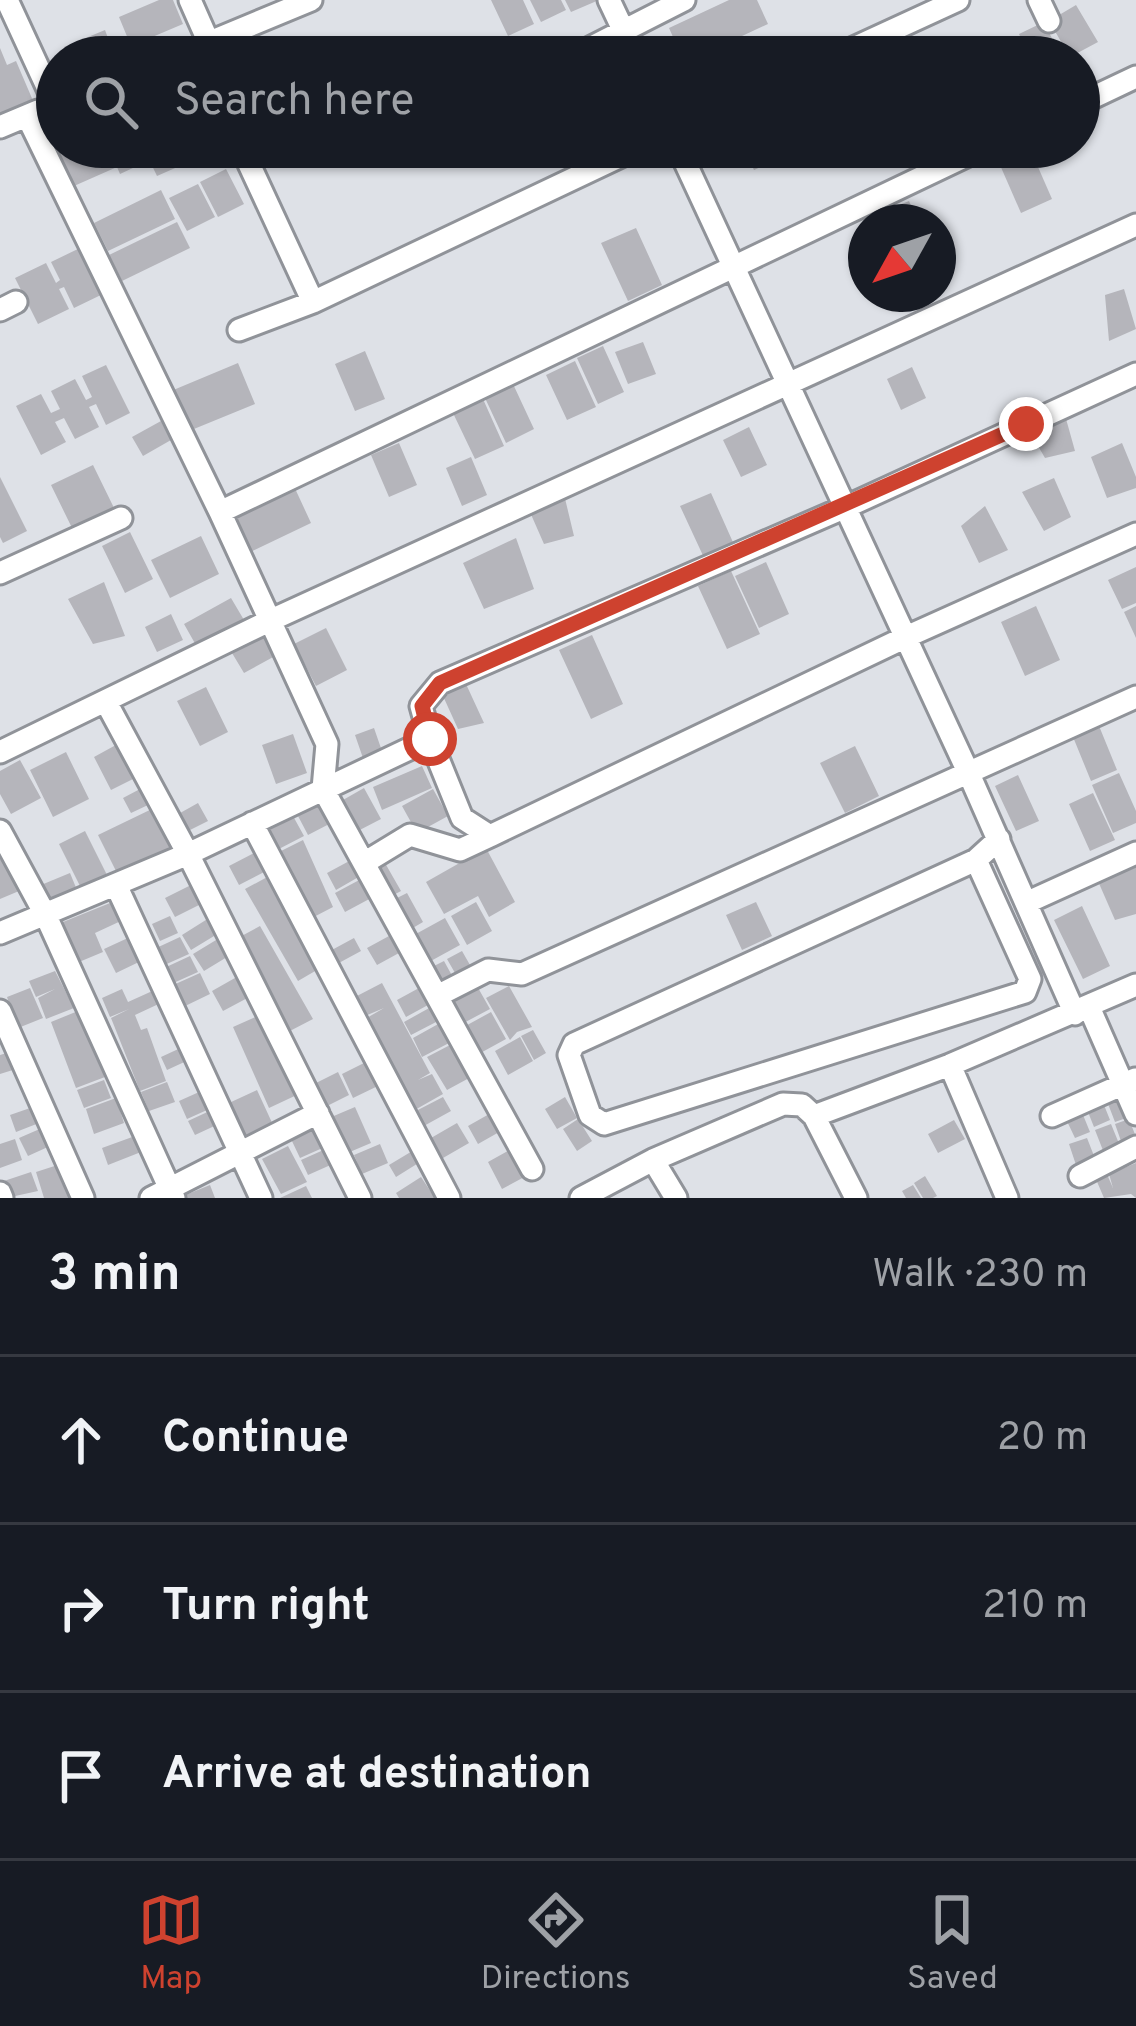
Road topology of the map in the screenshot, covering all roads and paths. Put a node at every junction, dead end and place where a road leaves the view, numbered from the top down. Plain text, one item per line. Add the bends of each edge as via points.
1 (8, 0) edge
2 (190, 0) edge
3 (311, 0) edge
4 (609, 0) edge
5 (684, 0) edge
6 (958, 0) edge
7 (1039, 0) edge
8 (1049, 22) dead end
9 (623, 30) junction
10 (206, 36) edge
11 (226, 36) edge
12 (612, 36) edge
13 (626, 36) edge
14 (880, 36) edge
15 (36, 61) edge
16 (1136, 77) edge
17 (1100, 94) edge
18 (36, 112) edge
19 (27, 116) junction
20 (0, 127) edge
21 (36, 134) edge
22 (52, 168) edge
23 (251, 168) edge
24 (596, 168) edge
25 (688, 168) edge
26 (941, 168) edge
27 (1136, 225) edge
28 (734, 264) junction
29 (313, 302) junction
30 (239, 330) dead end
31 (1136, 374) edge
32 (789, 382) junction
33 (846, 507) junction
34 (220, 512) junction
35 (121, 518) dead end
36 (1136, 533) edge
37 (0, 573) edge
38 (268, 621) junction
39 (907, 637) junction
40 (1136, 698) edge
41 (106, 702) junction
42 (430, 739) junction
43 (0, 752) edge
44 (969, 773) junction
45 (323, 789) junction
46 (252, 823) junction
47 (0, 831) edge
48 (490, 836) junction
49 (999, 839) junction
50 (1136, 853) edge
51 (188, 854) junction
52 (976, 860) junction
53 (364, 863) junction
54 (116, 885) junction
55 (1028, 902) junction
56 (46, 916) junction
57 (0, 933) edge
58 (1136, 985) edge
59 (437, 996) junction
60 (1082, 1010) junction
61 (0, 1011) edge
62 (950, 1065) junction
63 (1130, 1081) edge
64 (319, 1113) junction
65 (1136, 1114) edge
66 (814, 1116) junction
67 (1052, 1116) dead end
68 (1136, 1147) edge
69 (240, 1152) junction
70 (653, 1160) junction
71 (532, 1169) dead end
72 (1080, 1176) dead end
73 (165, 1195) edge
74 (83, 1198) edge
75 (261, 1198) edge
76 (360, 1198) edge
77 (449, 1198) edge
78 (581, 1198) edge
79 (676, 1198) edge
80 (856, 1198) edge
81 (1007, 1198) edge

1 - 15 street
2 - 10 street
3 - 11 street
4 - 9 street
5 - 9 street
6 - 14 street
7 - 8 street
9 - 12 street
9 - 13 street
16 - 17 street
18 - 19 street
19 - 20 street
19 - 21 street
22 - 34 street
23 - 29 street
24 - 29 street
25 - 28 street
26 - 28 street
27 - 32 street
28 - 32 street
28 - 34 street
29 - 30 street
31 - 33 street
32 - 33 street
32 - 38 street
33 - 39 street
33 - 42 street via 440,683 422,706
34 - 38 street
35 - 37 street
36 - 39 street
38 - 41 street
38 - 45 street via 327,743
39 - 44 street
39 - 48 street
40 - 44 street
41 - 43 street
41 - 51 street
42 - 45 street
42 - 48 street via 462,818
44 - 49 street
44 - 59 street via 522,974 488,970
45 - 46 street
45 - 53 street
46 - 51 street
46 - 77 street
47 - 56 street
48 - 53 street via 460,850 410,835
49 - 52 street
49 - 55 street
50 - 55 street
51 - 54 street
51 - 64 street
52 - 52 street via 574,1044 569,1055 590,1114 604,1124 1025,992 1030,979
53 - 59 street
54 - 56 street
54 - 69 street
55 - 60 street
56 - 57 street
56 - 73 street
58 - 60 street
59 - 71 street
60 - 62 street
60 - 63 street
61 - 74 street
62 - 66 street
62 - 81 street
63 - 65 street
63 - 67 street
64 - 69 street
64 - 76 street
66 - 70 street via 783,1104
66 - 80 street
68 - 72 street
69 - 73 street
69 - 75 street
70 - 78 street
70 - 79 street

